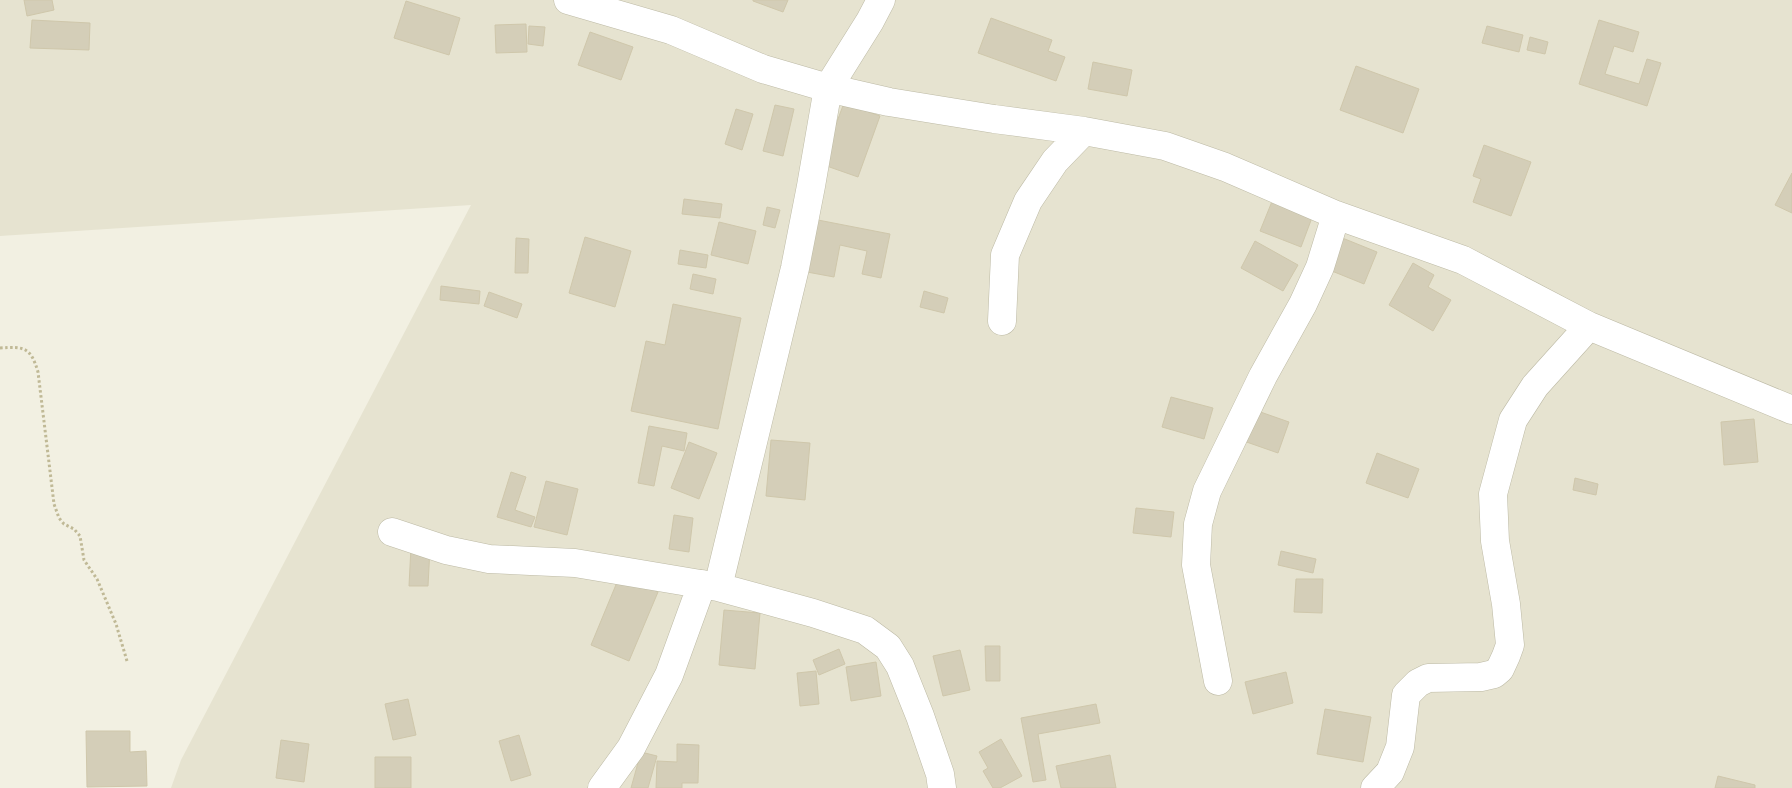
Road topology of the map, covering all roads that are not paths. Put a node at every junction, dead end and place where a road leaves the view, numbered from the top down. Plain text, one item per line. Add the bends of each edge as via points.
1 (568, 0) edge
2 (881, 0) edge
3 (828, 88) junction
4 (1084, 131) junction
5 (1336, 216) junction
6 (1002, 321) dead end
7 (1589, 326) junction
8 (1792, 410) edge
9 (392, 532) dead end
10 (710, 586) junction
11 (1218, 681) dead end
12 (602, 788) edge
13 (942, 788) edge
14 (1375, 788) edge

1 - 3 street via 672,30 763,69
2 - 3 street
3 - 4 street via 898,103
3 - 10 street via 795,268
4 - 5 street via 1174,149 1225,167
4 - 6 street via 1055,161 1028,201 1005,255
5 - 7 street via 1463,260
5 - 11 street via 1320,267 1208,491 1198,524 1196,565
7 - 8 street
7 - 14 street via 1535,386 1513,420 1492,494 1495,541 1510,645 1506,656 1494,674 1428,678 1418,683 1406,696 1400,747 1390,772
9 - 10 street via 446,550 489,559 576,563
10 - 12 street via 630,748
10 - 13 street via 865,630 888,646 900,666 920,716

